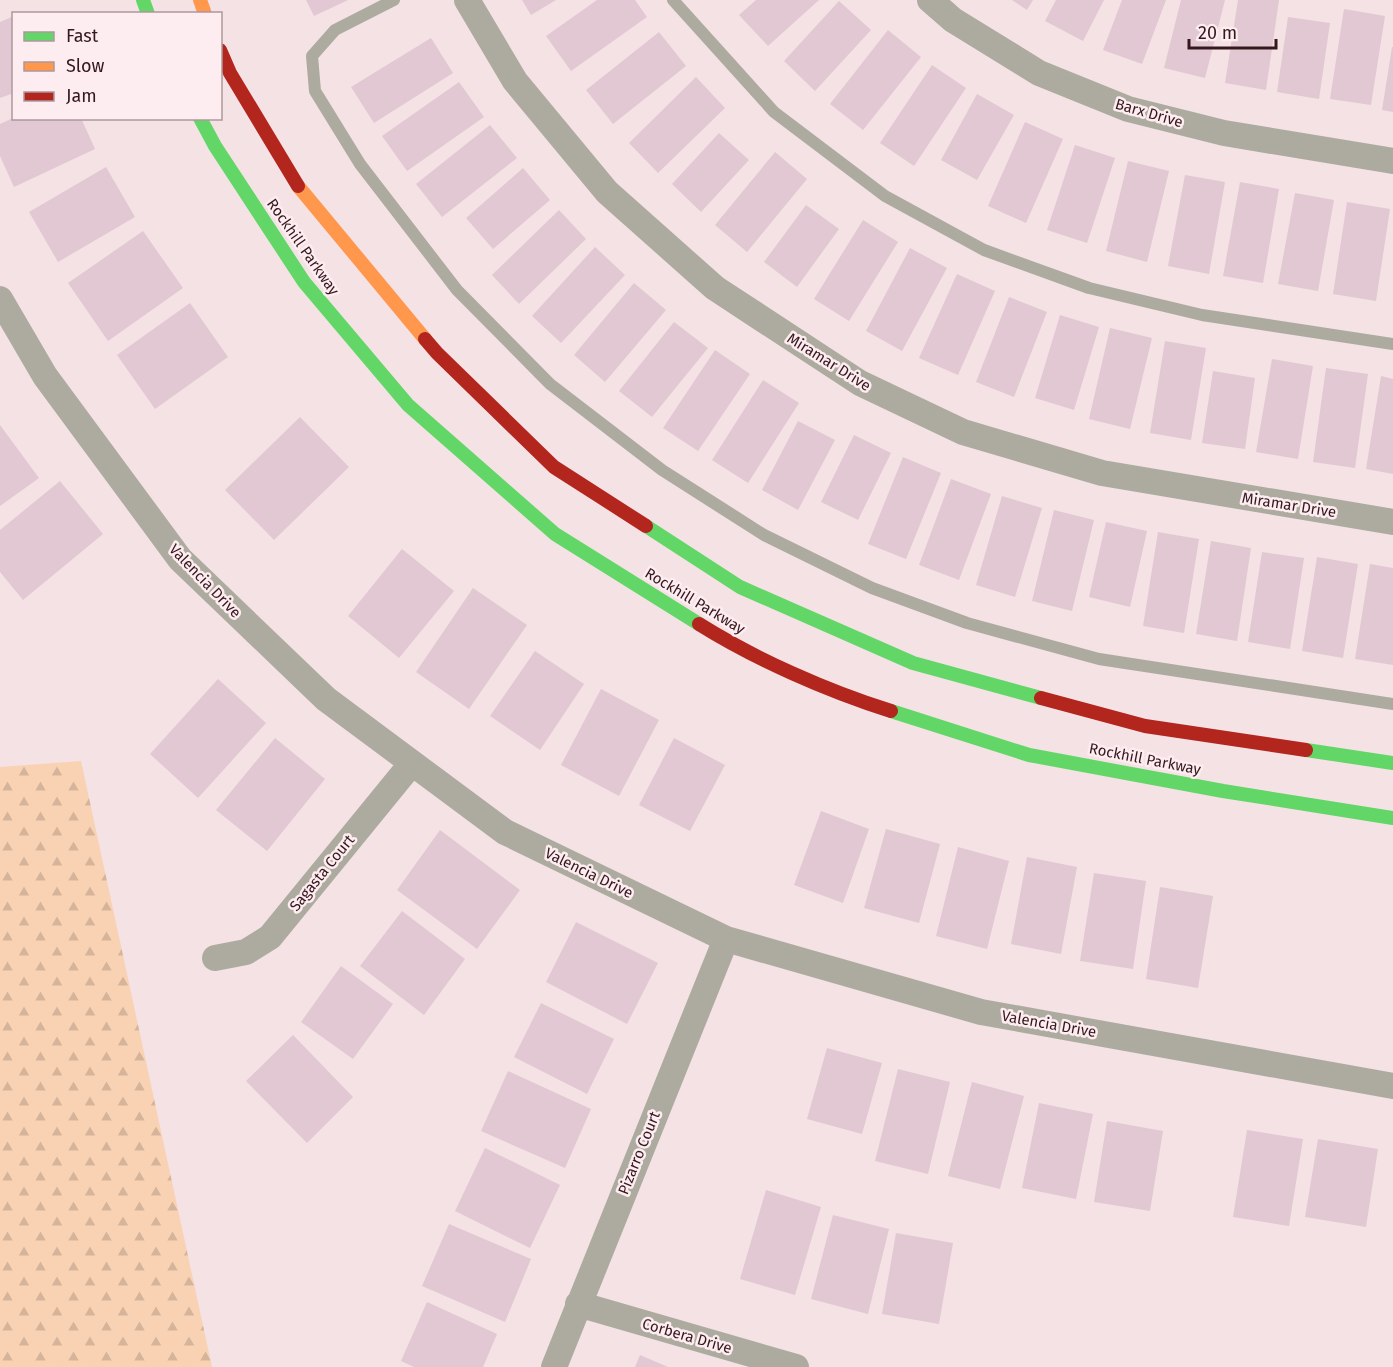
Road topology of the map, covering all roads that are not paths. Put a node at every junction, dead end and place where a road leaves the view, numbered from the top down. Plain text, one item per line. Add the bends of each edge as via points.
1 (394, 0) edge
2 (467, 0) edge
3 (673, 0) edge
4 (930, 0) edge
5 (222, 55) edge
6 (201, 120) edge
7 (1393, 161) edge
8 (0, 299) edge
9 (1393, 344) edge
10 (1393, 522) edge
11 (1393, 704) edge
12 (412, 763) junction
13 (1393, 763) edge
14 (1393, 818) edge
15 (726, 939) junction
16 (215, 958) dead end
17 (1393, 1086) edge
18 (578, 1304) junction
19 (554, 1367) edge
20 (796, 1367) edge

1 - 11 lane via 335,30 312,56 315,91 360,164 457,290 550,384 662,470 764,535 872,588 967,623 1100,659
2 - 10 street, Miramar Drive via 515,81 607,192 715,288 860,383 963,432 1101,472
3 - 9 lane via 774,112 885,196 984,250 1089,288 1202,315
4 - 7 street, Barx Drive via 953,20 1039,73 1128,110 1224,133
5 - 13 street, Rockhill Parkway via 301,191 437,353 554,467 740,586 914,663 1052,701 1145,726
6 - 14 street, Rockhill Parkway via 304,282 408,405 555,534 726,641 847,697 1029,754
8 - 12 street, Valencia Drive via 45,376 180,559 326,699
12 - 15 street, Valencia Drive via 505,832
12 - 16 street, Sagasta Court via 270,937 246,952
15 - 17 street, Valencia Drive via 981,1012
15 - 18 street, Pizarro Court
18 - 19 street, Pizarro Court
18 - 20 street, Corbera Drive

